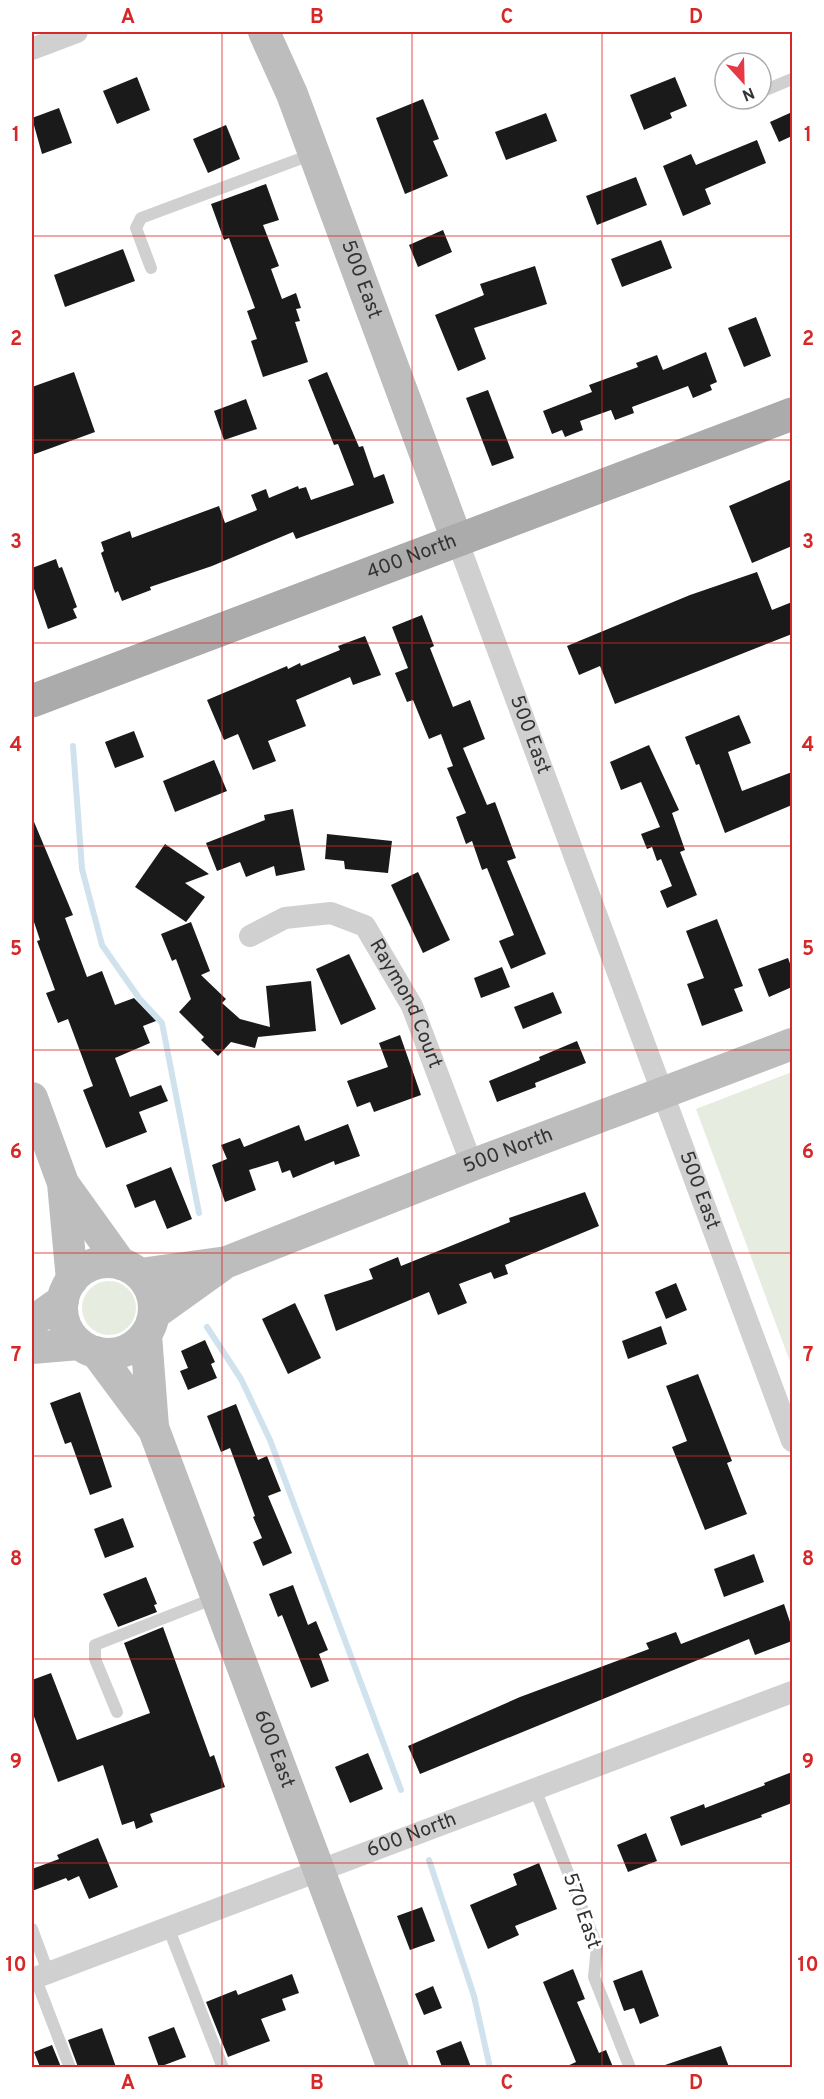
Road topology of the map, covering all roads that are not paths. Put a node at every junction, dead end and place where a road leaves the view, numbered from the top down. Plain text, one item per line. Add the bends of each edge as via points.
1 (78, 32) edge
2 (264, 32) edge
3 (32, 49) edge
4 (792, 79) edge
5 (773, 87) edge
6 (314, 154) junction
7 (151, 268) dead end
8 (792, 414) edge
9 (457, 540) junction
10 (32, 701) edge
11 (250, 936) dead end
12 (792, 1044) edge
13 (662, 1093) junction
14 (32, 1098) edge
15 (472, 1165) junction
16 (63, 1183) junction
17 (226, 1262) junction
18 (130, 1269) junction
19 (68, 1290) junction
20 (32, 1322) edge
21 (150, 1324) junction
22 (32, 1348) edge
23 (87, 1348) junction
24 (154, 1430) junction
25 (792, 1441) edge
26 (216, 1598) junction
27 (792, 1692) edge
28 (117, 1712) dead end
29 (535, 1789) junction
30 (319, 1870) junction
31 (168, 1927) junction
32 (32, 1929) edge
33 (38, 1976) edge
34 (70, 2067) edge
35 (223, 2067) edge
36 (393, 2067) edge
37 (630, 2067) edge

1 - 3 street
2 - 6 street, 500 East
4 - 5 lane
6 - 7 lane via 141,218 136,228
6 - 9 street, 500 East
8 - 9 main road, 400 North
9 - 10 main road, 400 North
9 - 13 street, 500 East
11 - 15 street, Raymond Court via 285,918 331,913 364,926 412,1006
12 - 13 street, 500 North
13 - 15 street, 500 North
13 - 25 street, 500 East
14 - 16 street
15 - 17 street, 500 North
16 - 18 street
16 - 19 street via 70,1237
17 - 18 street, 500 North
17 - 21 street, 500 North
18 - 19 street via 104,1262 89,1266
18 - 21 street via 153,1297
19 - 20 street
19 - 23 street via 66,1327
21 - 23 street via 135,1346 118,1353
21 - 24 street, 600 East
22 - 23 street
23 - 24 street, 600 East
24 - 26 street, 600 East
26 - 28 lane via 95,1645 95,1659
26 - 30 street, 600 East
27 - 29 street, 600 North
29 - 30 street, 600 North
29 - 37 lane, 570 East via 597,1946 594,1977
30 - 31 street, 600 North
30 - 36 street, 600 East
31 - 33 street, 600 North
31 - 35 lane
32 - 33 lane
33 - 34 lane

